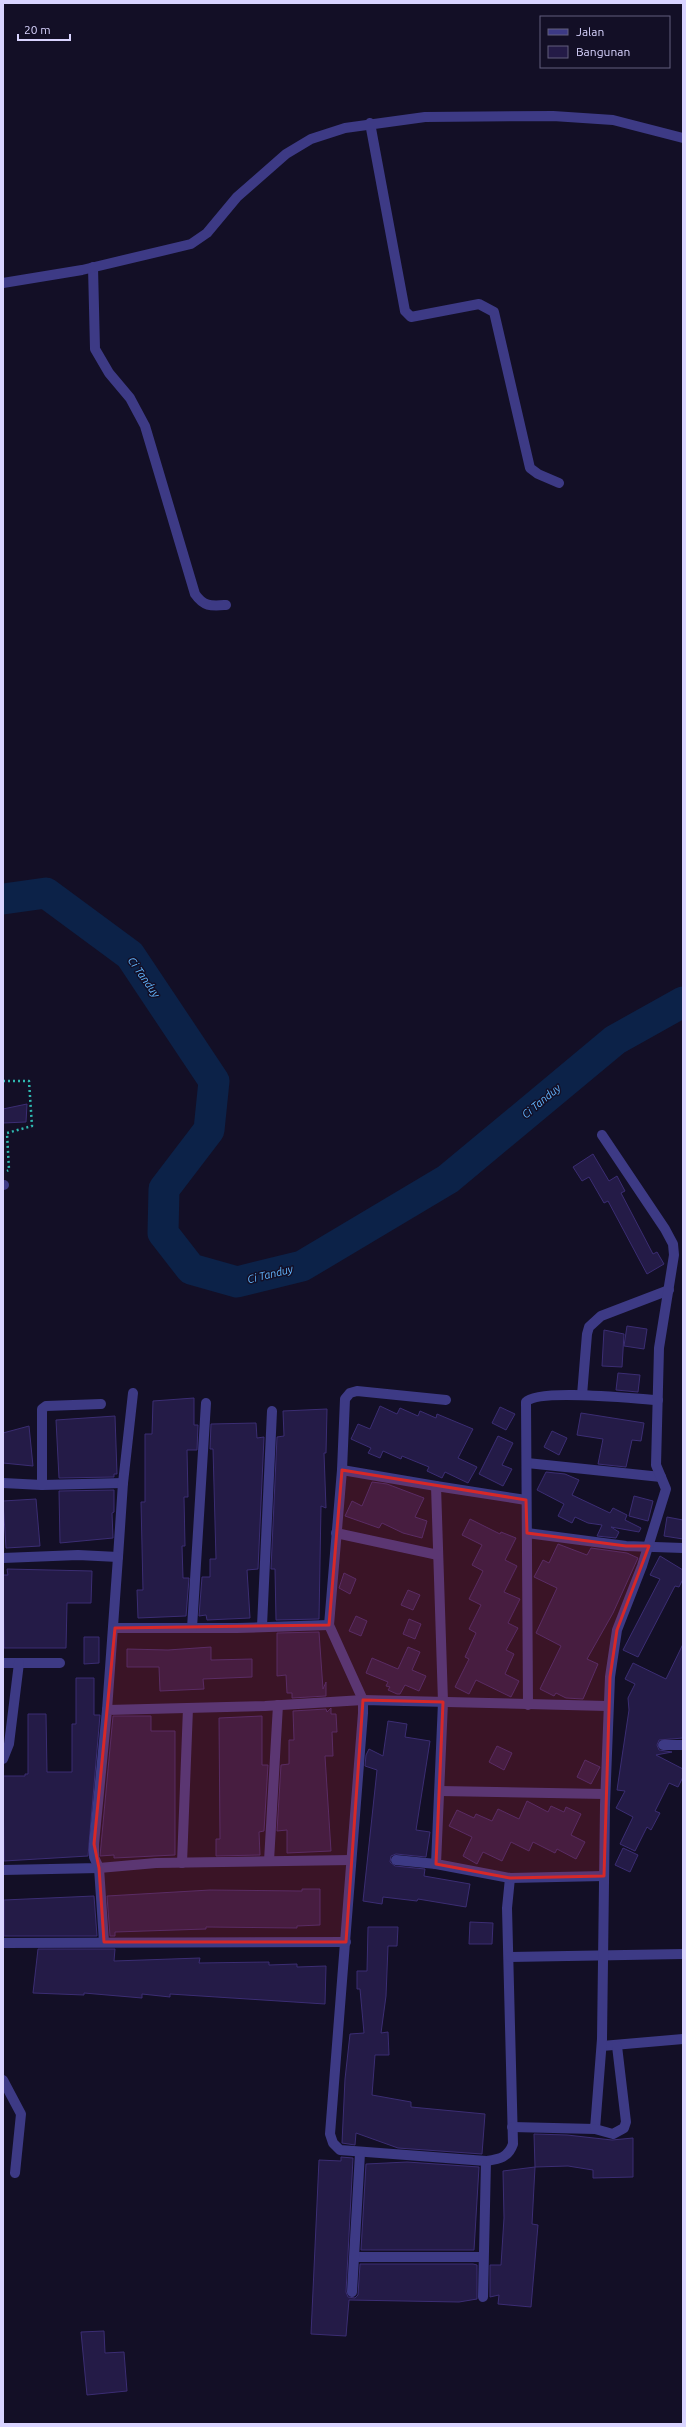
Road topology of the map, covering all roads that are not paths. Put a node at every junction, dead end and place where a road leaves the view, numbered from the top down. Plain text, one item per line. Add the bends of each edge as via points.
1 (370, 123) junction
2 (683, 138) edge
3 (93, 267) junction
4 (3, 283) edge
5 (558, 483) dead end
6 (226, 605) dead end
7 (602, 1135) dead end
8 (669, 1290) junction
9 (133, 1393) dead end
10 (582, 1395) junction
11 (446, 1400) dead end
12 (658, 1400) junction
13 (206, 1403) dead end
14 (100, 1404) dead end
15 (272, 1411) dead end
16 (527, 1463) junction
17 (342, 1470) junction
18 (661, 1477) junction
19 (3, 1483) edge
20 (123, 1483) junction
21 (42, 1485) junction
22 (436, 1486) junction
23 (526, 1500) junction
24 (336, 1533) junction
25 (527, 1533) junction
26 (649, 1546) junction
27 (683, 1548) edge
28 (438, 1555) junction
29 (118, 1557) junction
30 (3, 1558) edge
31 (329, 1625) junction
32 (262, 1626) junction
33 (114, 1628) junction
34 (192, 1628) junction
35 (19, 1663) junction
36 (60, 1663) dead end
37 (3, 1664) edge
38 (362, 1700) junction
39 (442, 1702) junction
40 (528, 1704) junction
41 (278, 1705) junction
42 (608, 1706) junction
43 (188, 1708) junction
44 (107, 1710) junction
45 (663, 1745) dead end
46 (683, 1745) edge
47 (3, 1759) edge
48 (440, 1791) junction
49 (605, 1794) junction
50 (351, 1860) junction
51 (396, 1860) dead end
52 (269, 1861) junction
53 (182, 1863) junction
54 (436, 1864) junction
55 (99, 1868) junction
56 (3, 1870) edge
57 (604, 1876) junction
58 (510, 1878) junction
59 (104, 1942) junction
60 (346, 1942) junction
61 (3, 1943) edge
62 (683, 1954) edge
63 (603, 1956) junction
64 (510, 1957) junction
65 (683, 2039) edge
66 (602, 2046) junction
67 (617, 2046) junction
68 (3, 2080) edge
69 (512, 2127) junction
70 (595, 2129) junction
71 (360, 2153) junction
72 (486, 2161) junction
73 (15, 2173) dead end
74 (355, 2257) junction
75 (483, 2257) junction
76 (352, 2292) dead end
77 (483, 2296) dead end

1 - 2 street via 425,117 553,116 613,120
1 - 3 street via 311,139 286,154 237,197 199,240 177,248
1 - 5 street via 405,312 411,316 479,304 494,312 530,468
3 - 4 street
3 - 6 street via 95,349 130,398 145,426 195,594 208,606
7 - 8 street via 669,1236 674,1255
8 - 10 street via 593,1321 587,1334
8 - 12 street via 659,1348
9 - 20 street
10 - 12 street
10 - 16 street via 535,1396 526,1402
11 - 17 street via 357,1391 350,1393 345,1399
12 - 18 street via 656,1465
13 - 34 street
14 - 21 street via 42,1408
15 - 32 street
16 - 18 street
16 - 23 street
17 - 22 street
17 - 24 street
18 - 26 street via 666,1485 666,1494
19 - 21 street
20 - 21 street
20 - 29 street
22 - 23 street
22 - 28 street
23 - 25 street
24 - 28 street
24 - 31 street
25 - 26 street via 626,1546
25 - 40 street
26 - 27 street
26 - 42 street via 617,1630
28 - 39 street
29 - 30 street via 78,1555
29 - 33 street
31 - 32 street
31 - 38 street
32 - 34 street
33 - 34 street
33 - 44 street
35 - 36 street
35 - 37 street
35 - 47 street via 9,1744
38 - 39 street
38 - 41 street
38 - 50 street
39 - 40 street
39 - 48 street
40 - 42 street
41 - 43 street
41 - 52 street
42 - 49 street
43 - 44 street
43 - 53 street
44 - 55 street via 94,1844 94,1857
45 - 46 street
48 - 49 street
48 - 54 street
49 - 57 street
50 - 52 street
50 - 60 street
51 - 54 street
52 - 53 street
53 - 55 street
54 - 58 street
55 - 56 street
55 - 59 street
57 - 58 street
57 - 63 street
58 - 64 street via 507,1908
59 - 60 street
59 - 61 street
60 - 71 street via 330,2134 335,2146 340,2150
62 - 63 street
63 - 64 street
63 - 66 street
64 - 69 street
65 - 67 street
66 - 67 street
66 - 70 street
67 - 70 street via 626,2122 624,2128 613,2134
68 - 73 street via 21,2114
69 - 70 street
69 - 72 street via 513,2144 510,2152
71 - 72 street
71 - 74 street
72 - 75 street
74 - 75 street
74 - 76 street
75 - 77 street

